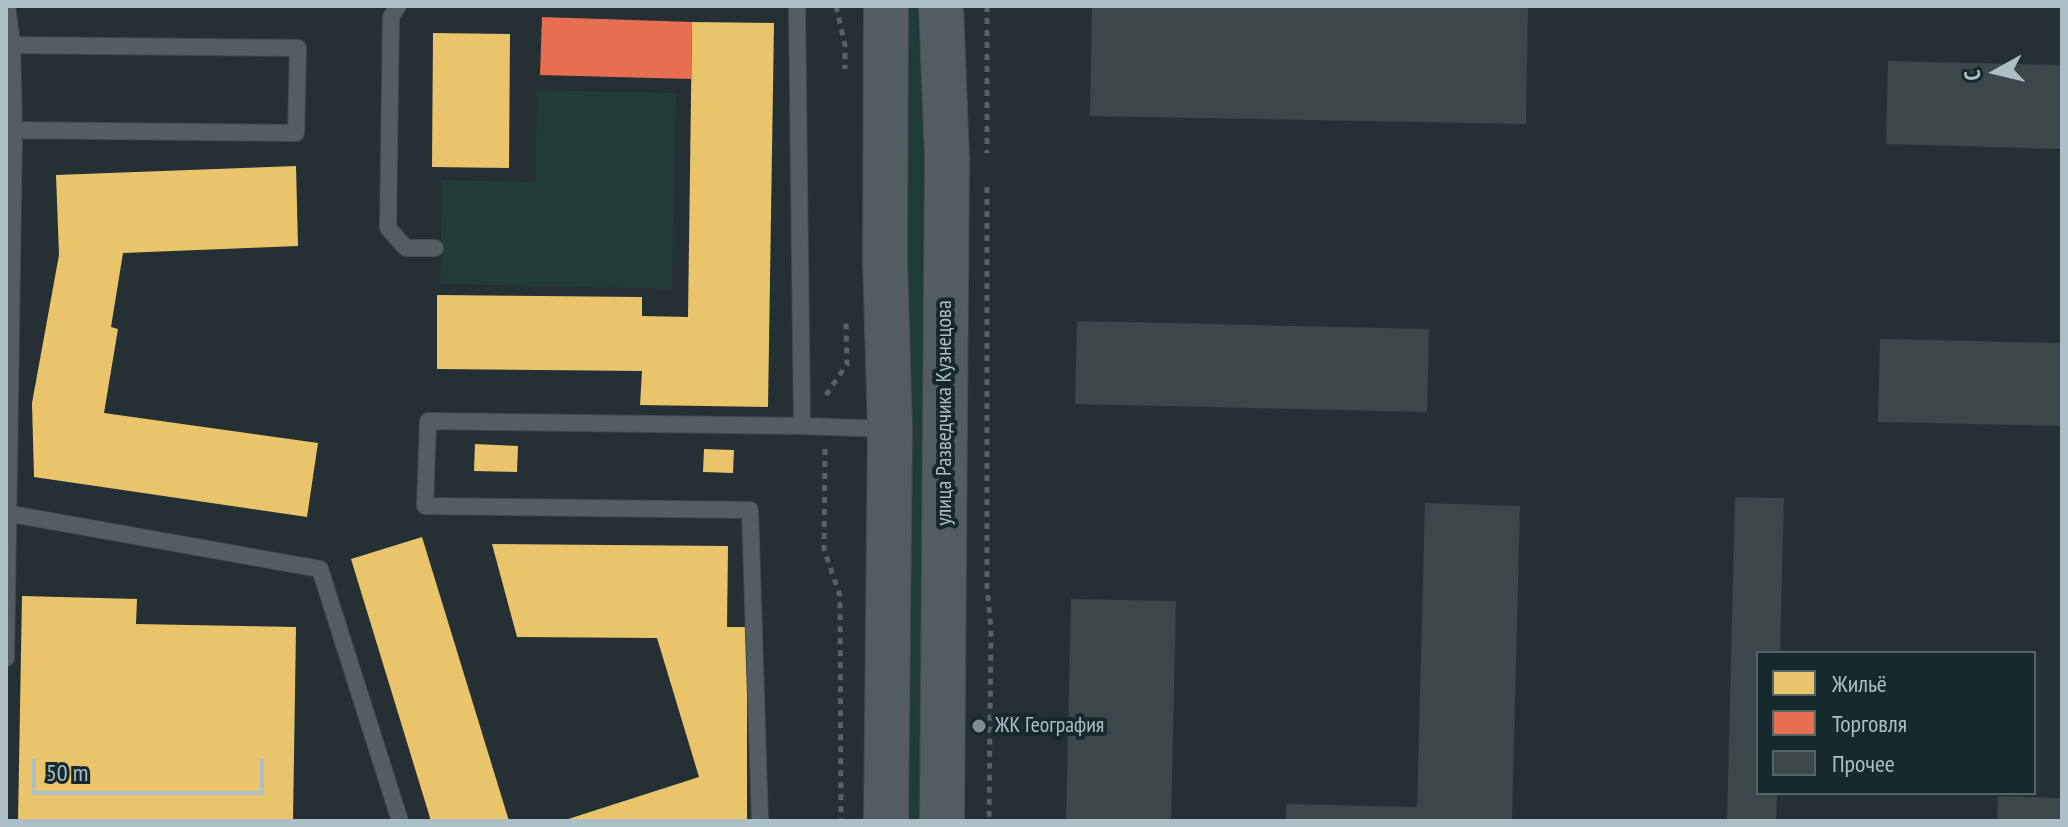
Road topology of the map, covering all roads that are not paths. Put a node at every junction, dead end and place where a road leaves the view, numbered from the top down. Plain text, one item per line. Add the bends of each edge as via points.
1 (7, 6) edge
2 (398, 6) edge
3 (797, 6) edge
4 (886, 6) edge
5 (941, 6) edge
6 (9, 45) edge
7 (10, 130) edge
8 (435, 248) dead end
9 (802, 426) junction
10 (890, 429) junction
11 (7, 513) edge
12 (6, 658) edge
13 (400, 821) edge
14 (760, 821) edge
15 (886, 821) edge
16 (942, 821) edge

1 - 6 lane
2 - 8 lane via 391,17 388,228 406,248
3 - 9 lane
4 - 10 main road
5 - 16 main road, улица Разведчика Кузнецова via 947,158
6 - 7 lane
6 - 7 lane via 298,48 296,133
7 - 11 lane
9 - 10 lane
9 - 14 lane via 428,421 425,506 750,510
10 - 15 main road
11 - 12 lane
11 - 13 lane via 320,569

